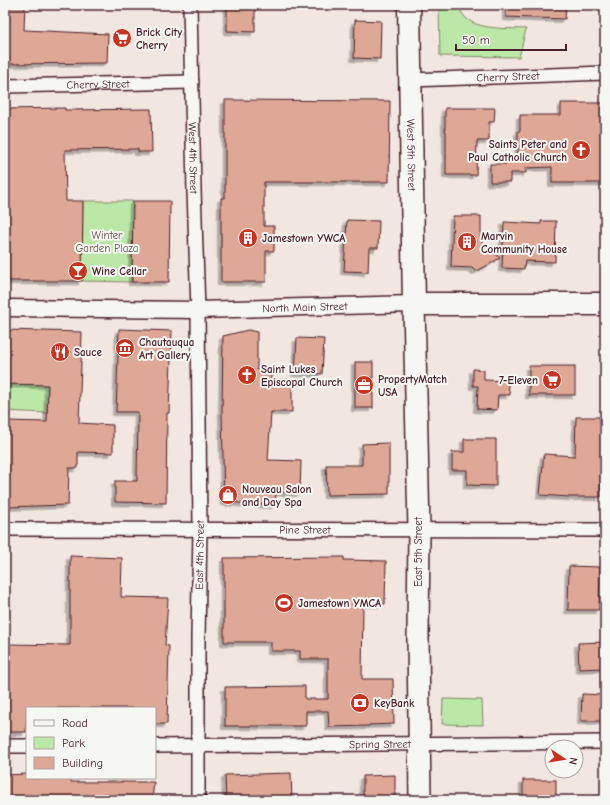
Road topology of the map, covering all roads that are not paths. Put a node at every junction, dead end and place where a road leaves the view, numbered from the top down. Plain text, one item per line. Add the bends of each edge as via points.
1 (190, 5) edge
2 (409, 5) edge
3 (605, 73) edge
4 (410, 80) junction
5 (192, 82) junction
6 (5, 86) edge
7 (414, 304) junction
8 (605, 304) edge
9 (5, 308) edge
10 (198, 310) junction
11 (5, 529) edge
12 (200, 530) junction
13 (419, 530) junction
14 (605, 530) edge
15 (605, 742) edge
16 (419, 743) junction
17 (198, 745) junction
18 (5, 746) edge
19 (26, 746) edge
20 (156, 746) edge
21 (198, 800) edge
22 (420, 800) edge

1 - 5 street, West 4th Street
2 - 4 highway, West 5th Street
3 - 4 street, Cherry Street
4 - 7 highway, West 5th Street
5 - 6 street, Cherry Street
5 - 10 street, West 4th Street
7 - 8 highway, North Main Street
7 - 10 street, North Main Street
7 - 13 main road, East 5th Street
9 - 10 street, North Main Street
10 - 12 street, East 4th Street
11 - 12 street, Pine Street
12 - 13 street, Pine Street
12 - 17 street, East 4th Street
13 - 14 street, Pine Street
13 - 16 main road, East 5th Street
15 - 16 street, Spring Street
16 - 17 street, Spring Street
16 - 22 main road, East 5th Street
17 - 20 street, Spring Street
17 - 21 street, East 4th Street
18 - 19 street

